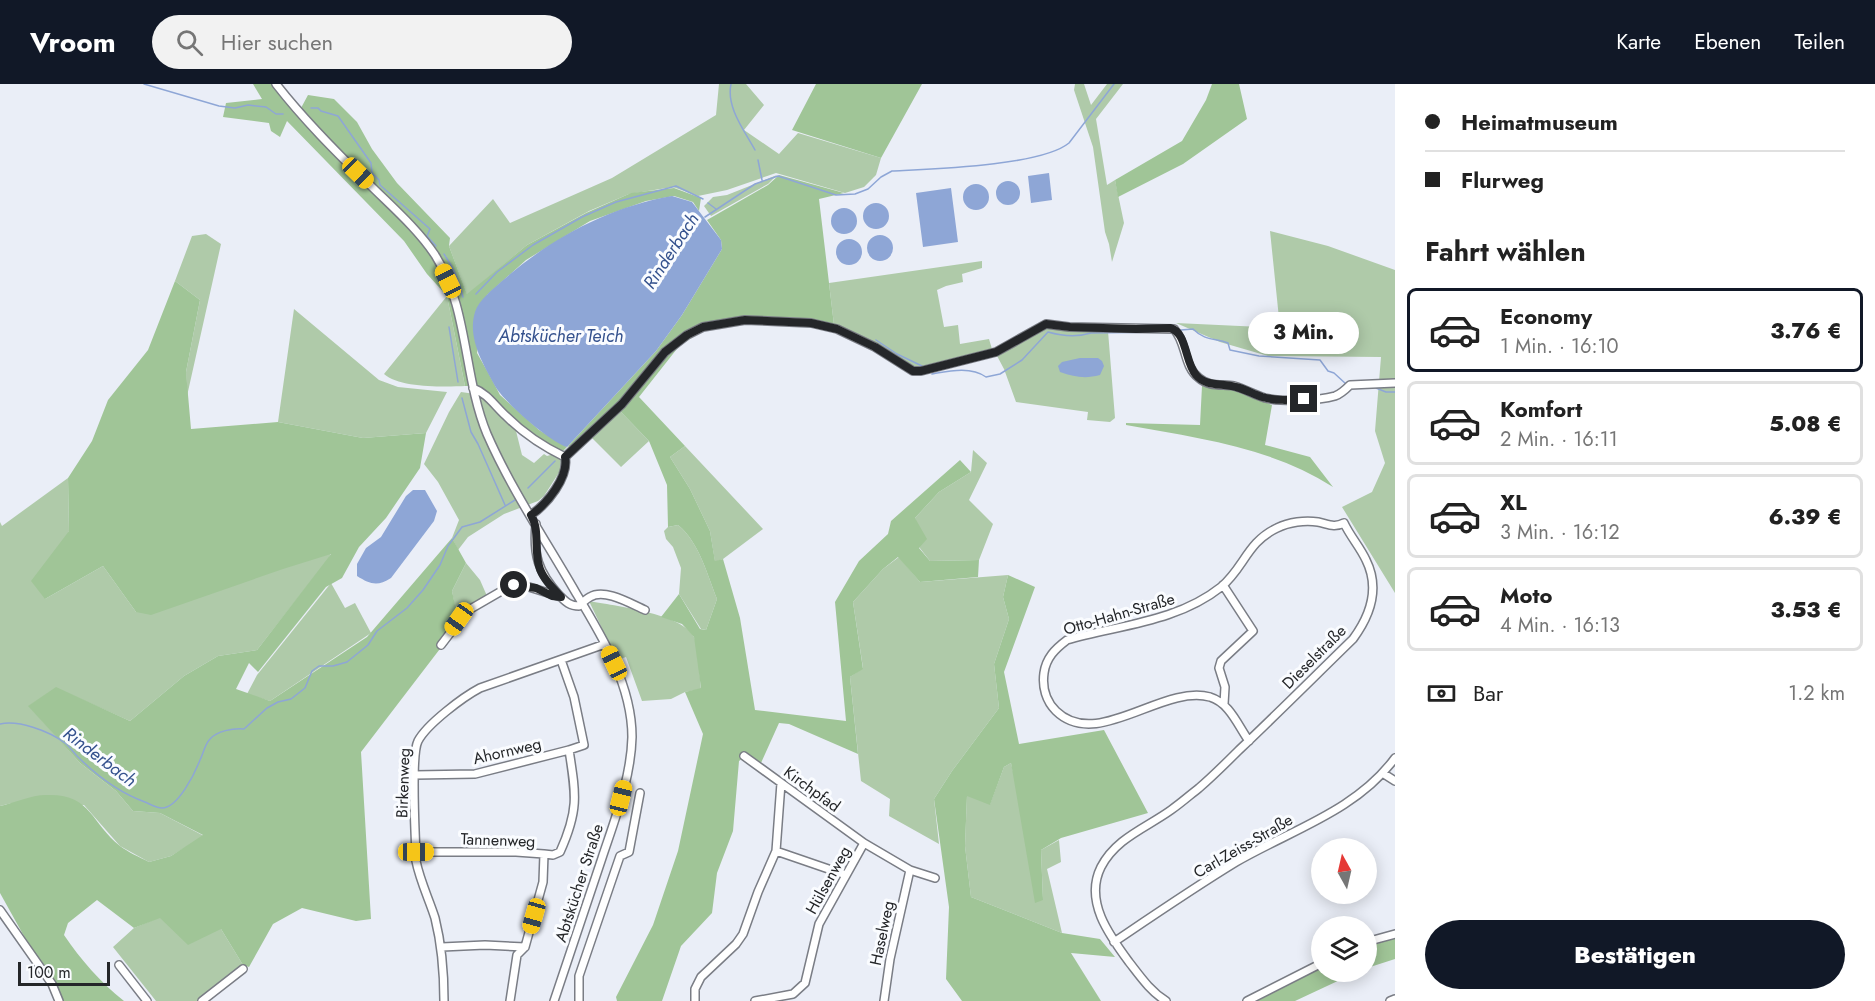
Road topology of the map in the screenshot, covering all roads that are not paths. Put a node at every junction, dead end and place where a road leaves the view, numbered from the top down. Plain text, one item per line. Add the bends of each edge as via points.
1 (276, 84) edge
2 (1395, 383) edge
3 (473, 388) junction
4 (565, 457) junction
5 (531, 515) junction
6 (536, 524) junction
7 (1223, 585) junction
8 (561, 597) junction
9 (582, 603) junction
10 (645, 610) dead end
11 (605, 644) junction
12 (441, 645) dead end
13 (561, 660) junction
14 (1224, 704) junction
15 (1249, 741) junction
16 (569, 750) junction
17 (744, 756) dead end
18 (1395, 758) edge
19 (1384, 774) junction
20 (415, 775) junction
21 (1395, 781) edge
22 (781, 783) junction
23 (640, 793) dead end
24 (864, 843) junction
25 (776, 851) junction
26 (416, 852) junction
27 (552, 854) junction
28 (910, 870) junction
29 (846, 875) junction
30 (935, 878) dead end
31 (0, 910) edge
32 (1395, 934) edge
33 (1377, 939) edge
34 (1114, 942) junction
35 (442, 947) junction
36 (525, 947) junction
37 (119, 965) dead end
38 (243, 969) dead end
39 (1311, 969) edge
40 (1395, 999) edge
41 (59, 1001) edge
42 (147, 1001) edge
43 (202, 1001) edge
44 (444, 1001) edge
45 (510, 1001) edge
46 (554, 1001) edge
47 (579, 1001) edge
48 (695, 1001) edge
49 (755, 1001) edge
50 (884, 1001) edge
51 (1166, 1001) edge
52 (1247, 1001) edge
53 (1390, 1001) edge

1 - 3 street, Abtskücher Straße via 320,135 408,222 434,255 454,294
2 - 4 street via 1350,385 1333,397 1269,399 1235,386 1200,379 1190,367 1182,340 1174,329 1046,324 996,352 913,371 837,329 811,323 745,320 703,327 677,342 622,404
3 - 4 street via 485,394 519,427
3 - 5 street, Abtskücher Straße via 487,434
4 - 5 street via 565,472 539,510
5 - 6 street, Abtskücher Straße
6 - 8 street, Abtskücher Straße via 539,567
6 - 9 street, Abtskücher Straße
7 - 14 street via 1252,631 1221,661
7 - 14 street, Otto-Hahn-Straße via 1194,606 1164,617 1067,640 1050,656 1043,676 1050,705 1080,724 1091,725 1191,695 1210,697
7 - 15 street, Dieselstraße via 1257,541 1296,522 1335,526 1344,523 1372,576 1370,604 1353,639
8 - 9 street via 570,605
8 - 12 street via 514,585 466,611
9 - 10 street via 591,596 608,595
9 - 11 street, Abtskücher Straße
11 - 13 street, Birkenweg
11 - 46 street, Abtskücher Straße via 627,705 632,735 630,758 615,818
13 - 16 street via 584,745
13 - 20 street, Birkenweg via 462,697 418,741
14 - 15 street
15 - 34 street, Dieselstraße via 1201,787 1131,835 1107,858 1096,885 1096,904
16 - 20 street, Ahornweg via 475,774
16 - 27 street via 575,807 572,821
17 - 22 street, Kirchpfad
18 - 19 street, Carl-Zeiss-Straße
19 - 21 street
19 - 34 street, Carl-Zeiss-Straße via 1341,808 1236,862
20 - 26 street, Birkenweg
22 - 24 street, Kirchpfad
22 - 25 street
23 - 47 street via 629,852 620,856 579,976
24 - 28 street
24 - 29 street, Hülsenweg
25 - 29 street
25 - 48 street via 743,934 700,977
26 - 27 street, Tannenweg
26 - 35 street, Birkenweg via 419,878
27 - 36 street
28 - 30 street
28 - 50 street, Haselweg
29 - 49 street, Hülsenweg via 819,924 805,983 793,994
31 - 41 street via 52,984
32 - 33 street
34 - 51 street, Dieselstraße via 1148,987
35 - 36 street
35 - 44 street, Birkenweg
36 - 45 street via 517,955
37 - 42 street
38 - 43 street
39 - 52 street
40 - 53 street

